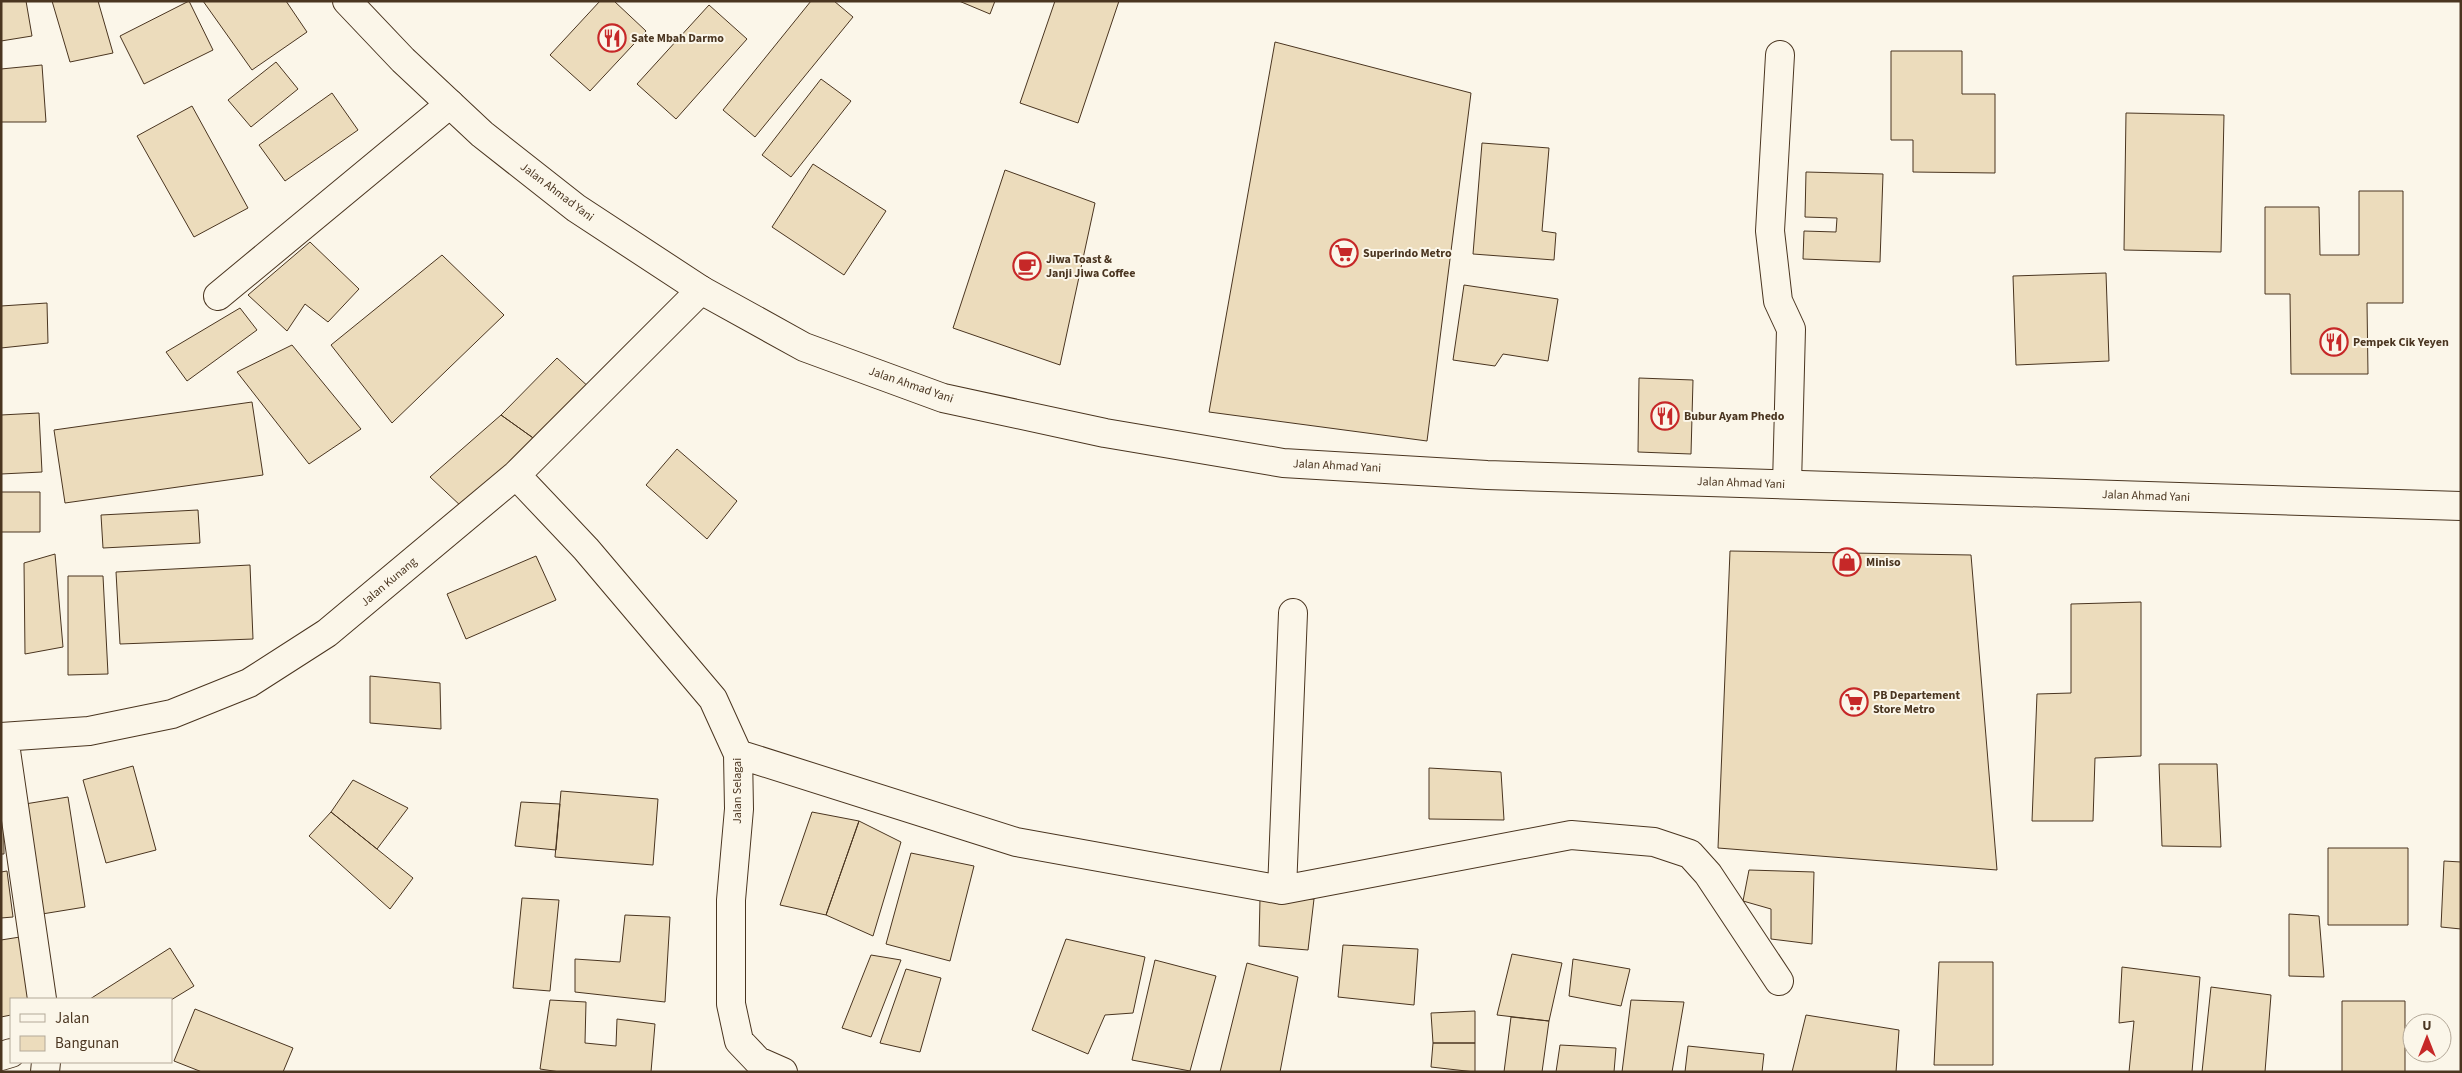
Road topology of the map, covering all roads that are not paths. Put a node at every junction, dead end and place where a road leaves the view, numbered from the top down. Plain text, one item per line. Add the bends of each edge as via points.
1 (347, 1) edge
2 (1780, 54) dead end
3 (450, 104) junction
4 (701, 290) junction
5 (218, 296) dead end
6 (516, 475) junction
7 (1788, 484) junction
8 (2461, 506) edge
9 (1293, 613) dead end
10 (2, 737) edge
11 (738, 754) junction
12 (1282, 890) junction
13 (1779, 981) dead end
14 (42, 998) edge
15 (751, 1068) edge
16 (783, 1072) edge

1 - 3 street, Jalan Ahmad Yani
2 - 7 street via 1770,231 1778,301 1791,329
3 - 4 street, Jalan Ahmad Yani via 482,134 576,208
3 - 5 street
4 - 6 street, Jalan Kunang
4 - 7 street, Jalan Ahmad Yani via 804,347 943,398 1105,433 1283,463 1487,475
6 - 10 street, Jalan Kunang via 327,633 249,683 172,714 89,731
6 - 11 street, Jalan Selagai via 586,549 713,699
7 - 8 street, Jalan Ahmad Yani
9 - 12 street
10 - 14 street
11 - 12 street via 1016,842
11 - 15 street, Jalan Selagai via 739,809 731,900 731,1004 739,1041
12 - 13 street via 1571,835 1654,842 1690,854 1708,874
15 - 16 street, Jalan Selagai

